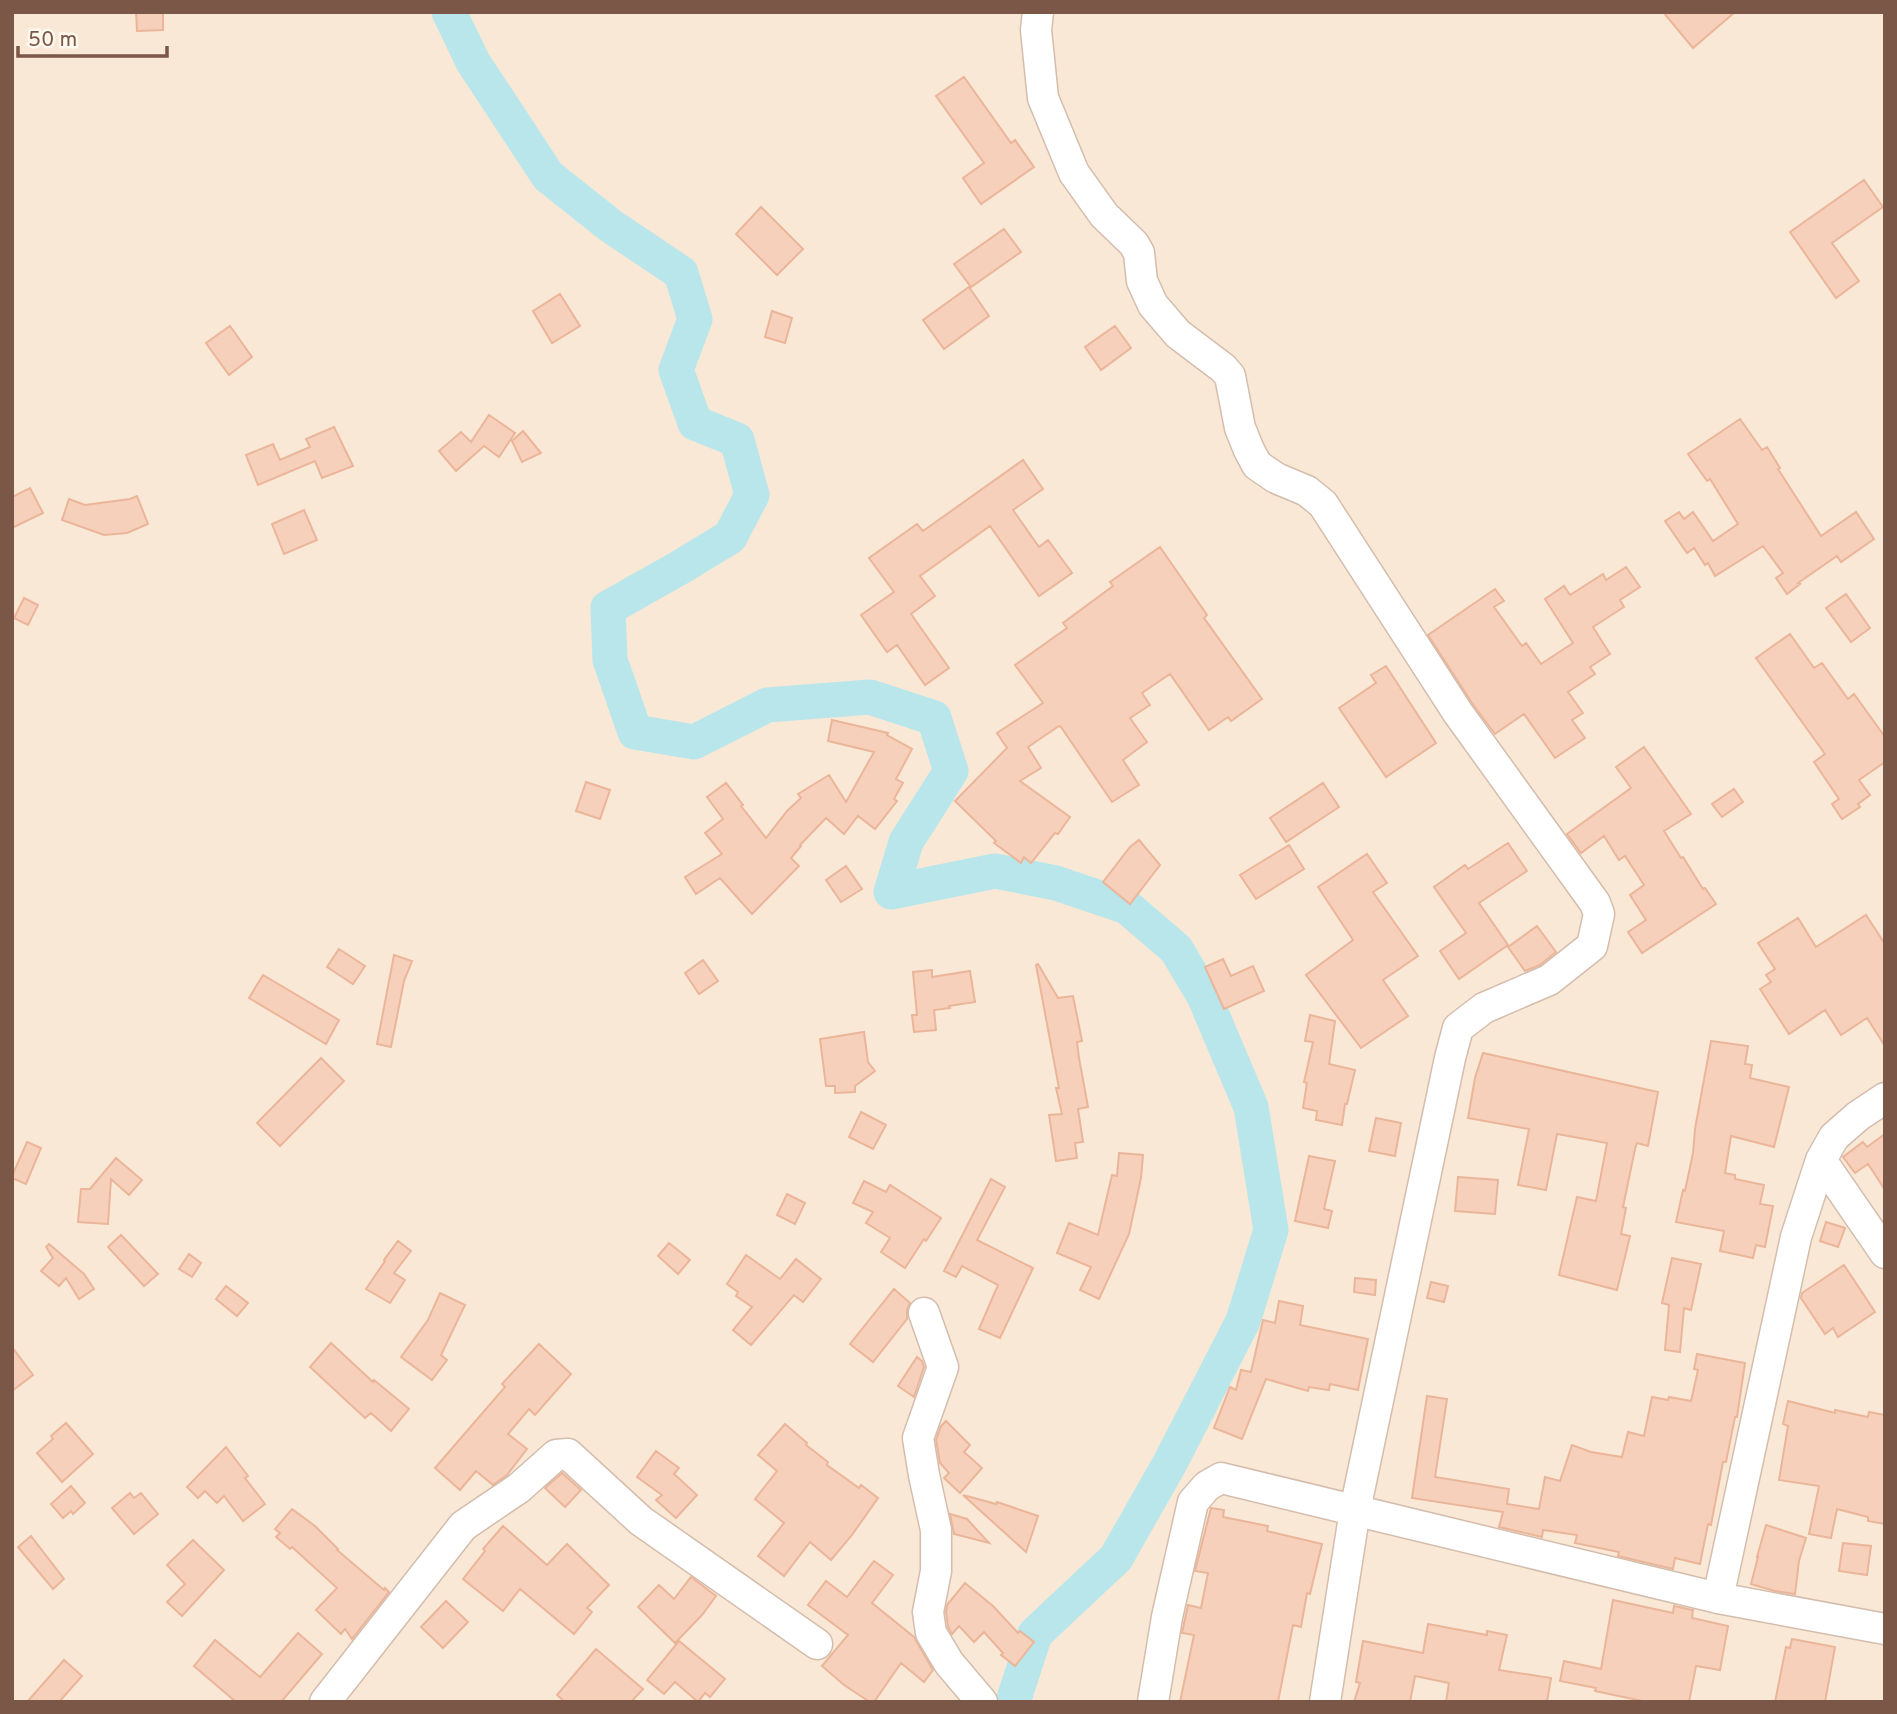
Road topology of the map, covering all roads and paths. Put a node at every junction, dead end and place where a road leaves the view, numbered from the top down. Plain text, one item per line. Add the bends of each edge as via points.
1 (1038, 12) edge
2 (1885, 1098) edge
3 (1821, 1160) junction
4 (1885, 1253) edge
5 (924, 1313) dead end
6 (1355, 1510) junction
7 (1718, 1598) junction
8 (1885, 1629) edge
9 (817, 1644) dead end
10 (325, 1702) edge
11 (982, 1702) edge
12 (1153, 1702) edge
13 (1325, 1702) edge

1 - 6 street via 1043,98 1074,173 1139,253 1142,281 1153,305 1178,334 1230,376 1240,428 1257,465 1323,504 1458,713 1599,914 1592,946 1549,980 1484,1008 1458,1028
2 - 3 street via 1834,1137
3 - 4 street
3 - 7 street via 1796,1237
5 - 11 street via 943,1367 918,1438 936,1530 931,1633
6 - 7 street
6 - 12 street via 1221,1478 1207,1486 1193,1502
6 - 13 street
7 - 8 street
9 - 10 street via 641,1521 568,1454 556,1455 519,1488 463,1526

